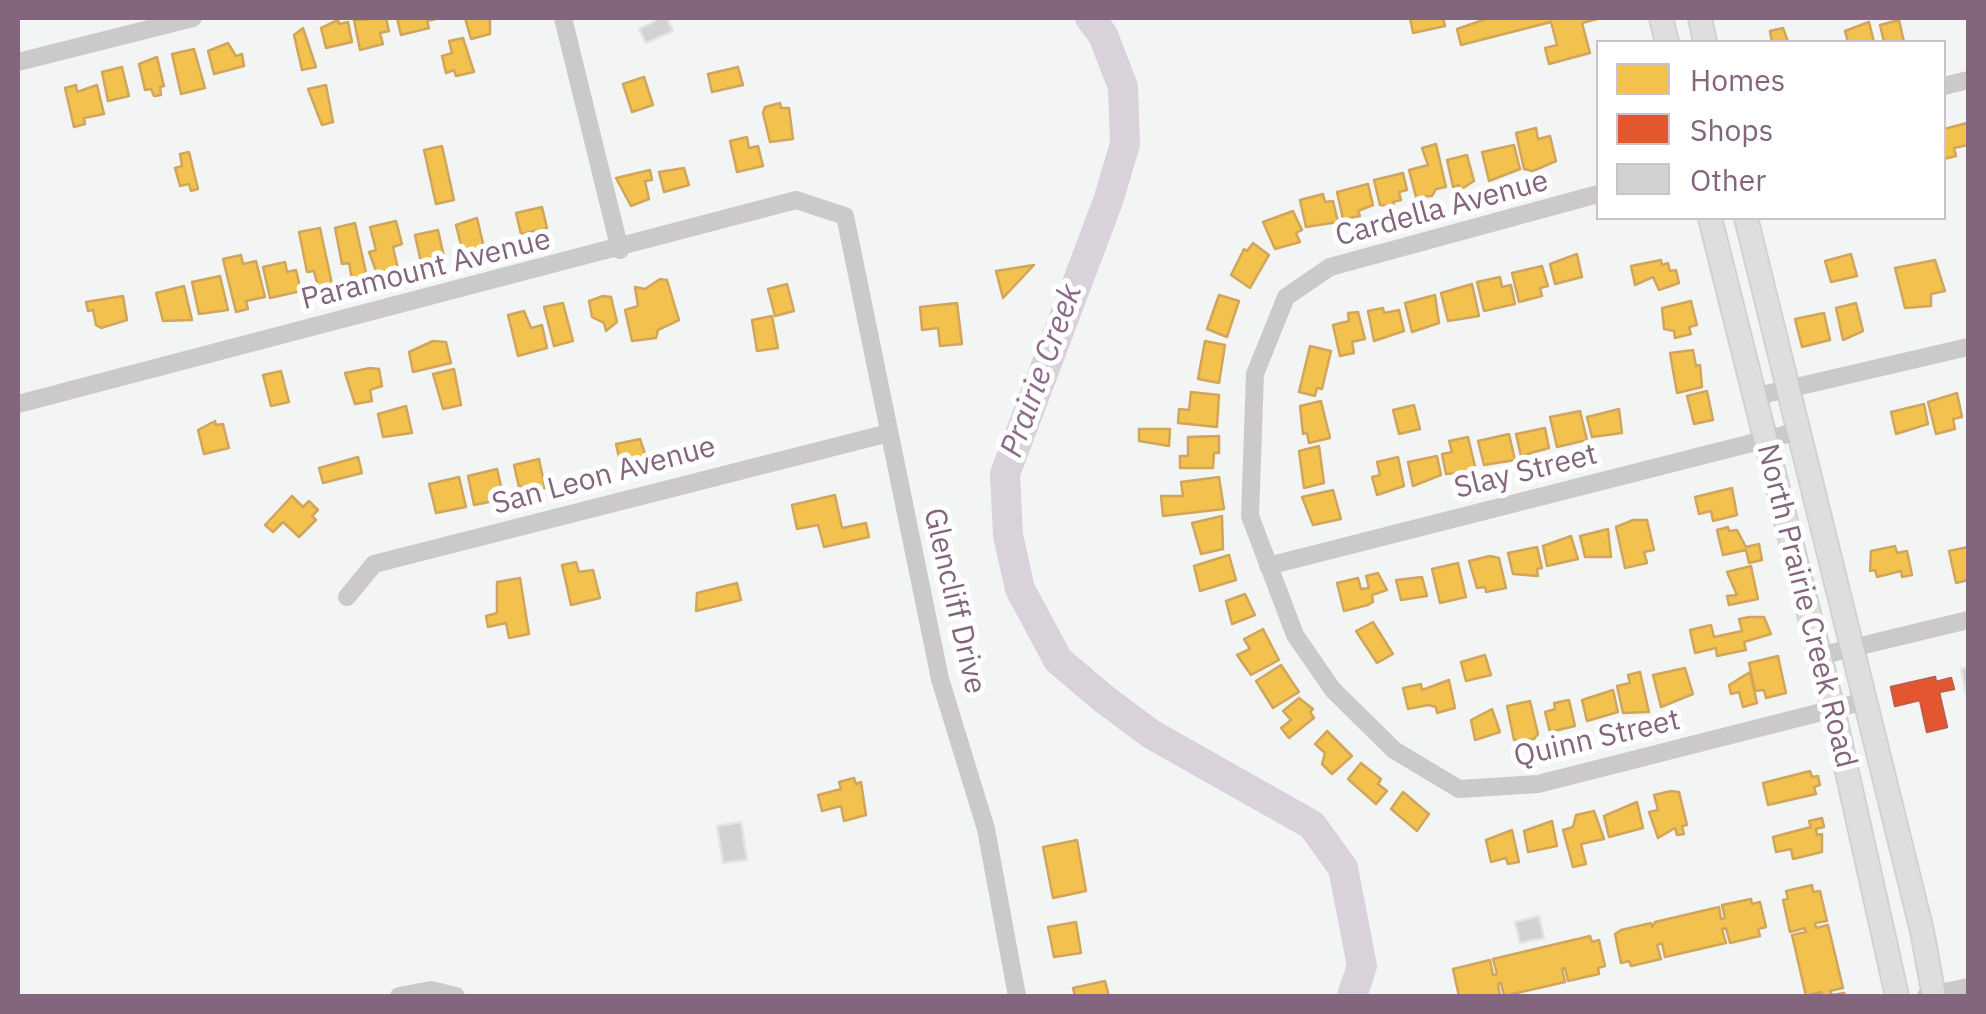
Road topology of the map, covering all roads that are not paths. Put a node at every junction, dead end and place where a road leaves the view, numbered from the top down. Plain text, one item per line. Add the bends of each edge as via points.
1 (193, 18) edge
2 (563, 18) edge
3 (18, 62) edge
4 (1596, 195) edge
5 (846, 216) joint
6 (1710, 220) edge
7 (1746, 220) edge
8 (620, 250) junction
9 (1968, 347) edge
10 (1789, 390) junction
11 (1753, 398) junction
12 (18, 404) edge
13 (1798, 430) junction
14 (889, 433) junction
15 (1764, 440) junction
16 (1268, 566) junction
17 (347, 597) dead end
18 (1968, 620) edge
19 (1852, 648) junction
20 (1819, 656) junction
21 (1865, 702) junction
22 (1833, 708) junction
23 (1968, 987) edge
24 (399, 996) edge
25 (456, 996) edge
26 (1017, 996) edge
27 (1897, 996) edge
28 (1931, 996) edge

1 - 3 street
2 - 8 street
4 - 16 street, Cardella Avenue via 1330,267 1286,297 1254,374 1250,516
5 - 8 street, Paramount Avenue via 796,200
5 - 14 street, Glencliff Drive
6 - 11 main road, North Prairie Creek Road
7 - 10 main road, North Prairie Creek Road
8 - 12 street, Paramount Avenue
9 - 10 street
10 - 11 street
10 - 13 main road, North Prairie Creek Road
11 - 15 main road, North Prairie Creek Road
13 - 15 street, Slay Street
13 - 19 main road, North Prairie Creek Road
14 - 17 street, San Leon Avenue via 374,564
14 - 26 street, Glencliff Drive via 940,679 986,829
15 - 16 street, Slay Street
15 - 20 main road, North Prairie Creek Road
16 - 22 street, Quinn Street via 1294,634 1334,690 1394,750 1459,789 1538,784
18 - 19 street
19 - 20 street
19 - 21 main road, North Prairie Creek Road
20 - 22 main road, North Prairie Creek Road
21 - 22 street, Quinn Street
21 - 28 main road, North Prairie Creek Road via 1922,931
22 - 27 main road, North Prairie Creek Road
23 - 28 street
24 - 25 street via 431,990

